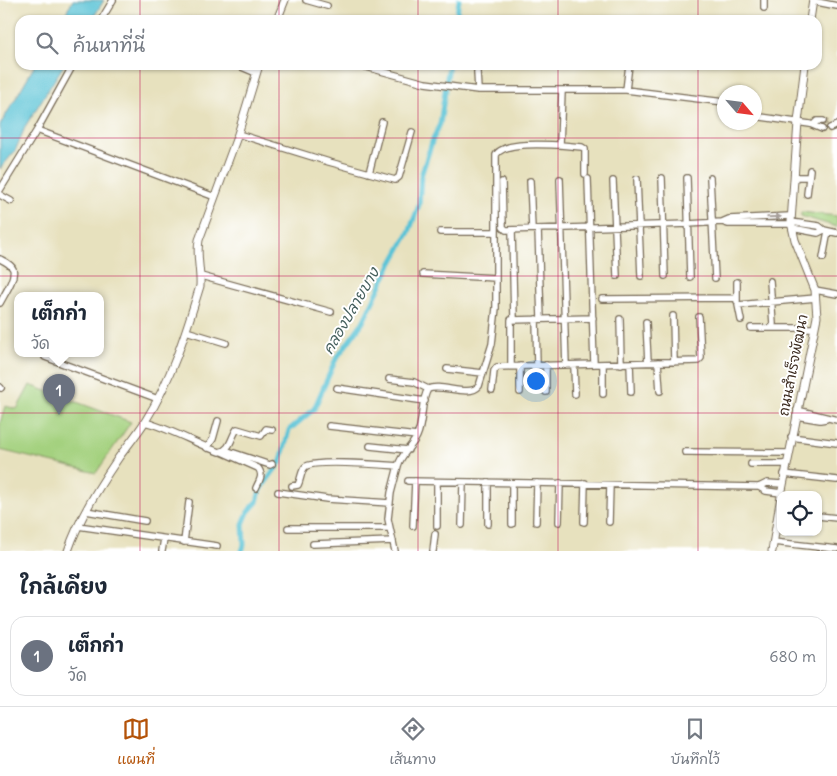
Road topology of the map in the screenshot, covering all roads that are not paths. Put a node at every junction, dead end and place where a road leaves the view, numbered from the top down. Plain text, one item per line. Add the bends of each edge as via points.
1 (113, 0) edge
2 (285, 0) edge
3 (306, 0) edge
4 (764, 0) edge
5 (813, 1) edge
6 (327, 6) dead end
7 (837, 6) edge
8 (764, 8) dead end
9 (104, 15) edge
10 (278, 15) edge
11 (811, 15) edge
12 (71, 70) edge
13 (249, 70) edge
14 (257, 70) edge
15 (377, 70) edge
16 (629, 70) edge
17 (805, 70) edge
18 (477, 72) dead end
19 (256, 73) junction
20 (478, 90) junction
21 (626, 90) junction
22 (562, 91) junction
23 (717, 101) edge
24 (762, 117) edge
25 (823, 121) tunnel mouth
26 (382, 122) dead end
27 (800, 123) junction
28 (811, 124) junction
29 (822, 129) tunnel mouth
30 (37, 130) junction
31 (412, 132) dead end
32 (238, 134) junction
33 (560, 145) junction
34 (369, 173) junction
35 (803, 176) junction
36 (662, 178) dead end
37 (686, 178) dead end
38 (710, 178) dead end
39 (560, 179) dead end
40 (637, 179) dead end
41 (530, 181) dead end
42 (613, 181) dead end
43 (502, 182) dead end
44 (0, 190) edge
45 (807, 194) dead end
46 (0, 196) edge
47 (215, 197) junction
48 (11, 201) dead end
49 (791, 222) junction
50 (712, 223) junction
51 (688, 224) junction
52 (663, 225) junction
53 (614, 226) junction
54 (639, 226) junction
55 (590, 227) junction
56 (562, 228) junction
57 (535, 229) junction
58 (512, 230) junction
59 (826, 231) junction
60 (440, 232) dead end
61 (495, 232) junction
62 (837, 233) edge
63 (0, 258) edge
64 (823, 258) dead end
65 (422, 274) dead end
66 (200, 276) junction
67 (616, 276) dead end
68 (641, 276) dead end
69 (665, 276) dead end
70 (496, 278) junction
71 (690, 278) dead end
72 (715, 278) dead end
73 (770, 281) dead end
74 (738, 282) dead end
75 (815, 290) junction
76 (837, 294) edge
77 (736, 298) junction
78 (816, 298) junction
79 (602, 299) dead end
80 (0, 303) edge
81 (772, 303) junction
82 (738, 305) junction
83 (331, 312) dead end
84 (673, 316) dead end
85 (699, 317) dead end
86 (565, 318) junction
87 (593, 318) junction
88 (514, 319) junction
89 (538, 319) junction
90 (620, 319) dead end
91 (740, 320) dead end
92 (646, 322) dead end
93 (773, 324) dead end
94 (751, 328) dead end
95 (815, 328) junction
96 (186, 331) junction
97 (226, 344) dead end
98 (45, 357) dead end
99 (648, 362) junction
100 (658, 362) junction
101 (674, 362) junction
102 (630, 363) junction
103 (594, 364) junction
104 (603, 364) junction
105 (620, 364) junction
106 (546, 365) junction
107 (566, 365) junction
108 (574, 365) junction
109 (511, 366) junction
110 (520, 366) junction
111 (537, 366) junction
112 (447, 369) dead end
113 (483, 373) junction
114 (389, 379) dead end
115 (337, 388) dead end
116 (428, 389) junction
117 (492, 390) dead end
118 (660, 391) dead end
119 (520, 392) dead end
120 (546, 392) dead end
121 (631, 392) dead end
122 (575, 394) dead end
123 (604, 394) dead end
124 (158, 399) junction
125 (424, 401) junction
126 (796, 413) junction
127 (837, 420) edge
128 (218, 421) dead end
129 (145, 422) junction
130 (329, 426) dead end
131 (272, 430) dead end
132 (417, 436) junction
133 (791, 437) junction
134 (837, 443) edge
135 (370, 446) dead end
136 (207, 448) junction
137 (408, 450) junction
138 (224, 451) junction
139 (685, 452) dead end
140 (788, 453) junction
141 (272, 464) dead end
142 (751, 464) dead end
143 (786, 464) junction
144 (398, 466) junction
145 (784, 474) junction
146 (837, 480) edge
147 (437, 482) junction
148 (463, 482) junction
149 (488, 482) junction
150 (512, 482) junction
151 (537, 483) junction
152 (560, 483) junction
153 (585, 483) junction
154 (782, 484) junction
155 (610, 485) junction
156 (292, 486) dead end
157 (759, 487) junction
158 (256, 488) dead end
159 (781, 491) edge
160 (278, 492) dead end
161 (777, 494) edge
162 (189, 502) dead end
163 (390, 503) junction
164 (86, 511) junction
165 (822, 516) edge
166 (837, 518) edge
167 (145, 521) dead end
168 (536, 522) dead end
169 (559, 522) dead end
170 (584, 522) dead end
171 (609, 522) dead end
172 (488, 524) dead end
173 (512, 524) dead end
174 (777, 524) edge
175 (462, 525) dead end
176 (78, 526) junction
177 (413, 526) dead end
178 (437, 526) dead end
179 (288, 528) dead end
180 (389, 528) junction
181 (436, 534) dead end
182 (164, 539) junction
183 (393, 541) junction
184 (184, 542) junction
185 (773, 542) junction
186 (313, 544) dead end
187 (217, 546) dead end
188 (837, 549) edge
189 (68, 551) edge
190 (162, 551) edge
191 (395, 551) edge
192 (433, 551) edge
193 (772, 551) edge

1 - 9 street
2 - 10 street
3 - 6 street
4 - 8 street
5 - 7 street
5 - 11 street
12 - 30 street
13 - 19 street
14 - 19 street
15 - 20 street via 425,83
16 - 21 street
17 - 27 street, ถนนสำเร็จพัฒนา
18 - 20 street
19 - 32 street
20 - 22 street
21 - 22 street
21 - 23 street
22 - 33 street
24 - 27 street
25 - 28 street
26 - 34 street
27 - 28 street
27 - 35 street, ถนนสำเร็จพัฒนา
28 - 29 street
30 - 44 street
30 - 47 street
31 - 34 street via 397,179
32 - 34 street
32 - 47 street
33 - 55 street via 585,149
33 - 61 street via 507,147 497,152
35 - 45 street
35 - 49 street, ถนนสำเร็จพัฒนา
36 - 52 street
37 - 51 street
38 - 50 street
39 - 56 street
40 - 54 street
41 - 57 street
42 - 53 street
43 - 58 street via 503,227
46 - 48 street
47 - 66 street via 199,240
49 - 50 street
49 - 59 street via 818,233
49 - 75 street, ถนนสำเร็จพัฒนา
50 - 51 street
50 - 72 street
51 - 52 street
51 - 71 street
52 - 54 street
52 - 69 street
53 - 54 street
53 - 55 street
53 - 67 street
54 - 68 street
55 - 56 street
55 - 87 street
56 - 57 street
56 - 86 street
57 - 58 street
57 - 89 street
58 - 88 street
59 - 62 street
59 - 64 street
60 - 61 street
61 - 70 street
63 - 80 street via 12,266 13,271
65 - 70 street
66 - 83 street
66 - 96 street
70 - 113 street via 492,344
73 - 81 street
74 - 77 street
75 - 76 street
75 - 78 street, ถนนสำเร็จพัฒนา
77 - 79 street
77 - 82 street
78 - 81 street
78 - 95 street, ถนนสำเร็จพัฒนา
81 - 82 street
81 - 93 street
82 - 91 street
84 - 101 street
85 - 101 street via 700,360
86 - 87 street
86 - 89 street
86 - 107 street
87 - 103 street
88 - 89 street
88 - 109 street via 510,324
89 - 111 street
90 - 105 street
92 - 99 street
94 - 95 street
95 - 126 street, ถนนสำเร็จพัฒนา
96 - 97 street
96 - 124 street
98 - 124 street
99 - 100 street
99 - 102 street
100 - 101 street
100 - 118 street
102 - 105 street
102 - 121 street
103 - 104 street
103 - 108 street
104 - 105 street
104 - 123 street
106 - 107 street
106 - 111 street
106 - 120 street
107 - 108 street
108 - 122 street
109 - 110 street
109 - 117 street via 495,368
110 - 111 street
110 - 119 street
112 - 113 street
113 - 116 street via 480,384 470,391
114 - 116 street via 414,382
115 - 125 street
116 - 125 street
124 - 129 street
125 - 132 street
126 - 127 street via 820,420
126 - 133 street, ถนนสำเร็จพัฒนา
128 - 136 street
129 - 136 street
129 - 164 street via 112,467
130 - 132 street
131 - 138 street via 266,430 261,436 237,429
132 - 137 street
133 - 134 street
133 - 140 street, ถนนสำเร็จพัฒนา
135 - 137 street
136 - 138 street
137 - 144 street
138 - 141 street
138 - 158 street via 261,471 262,477
139 - 140 street
140 - 143 street, ถนนสำเร็จพัฒนา
142 - 143 street
143 - 145 street, ถนนสำเร็จพัฒนา
144 - 156 street via 334,462 310,464 304,468 298,485
144 - 163 street
145 - 146 street
145 - 154 street, ถนนสำเร็จพัฒนา
147 - 148 street
147 - 177 street via 412,481
147 - 178 street
148 - 149 street
148 - 175 street
149 - 150 street
149 - 172 street
150 - 151 street
150 - 173 street
151 - 152 street
151 - 168 street
152 - 153 street
152 - 169 street
153 - 155 street
153 - 170 street
154 - 157 street via 767,483
154 - 159 street, ถนนสำเร็จพัฒนา
155 - 157 street
155 - 171 street
157 - 161 street
160 - 163 street via 327,500
162 - 184 street
163 - 180 street
164 - 167 street
164 - 176 street
165 - 166 street
174 - 185 street, ถนนสำเร็จพัฒนา
176 - 182 street
176 - 189 street
179 - 180 street
180 - 183 street
181 - 192 street
182 - 184 street
182 - 190 street
183 - 186 street
183 - 191 street
184 - 187 street
185 - 188 street
185 - 193 street, ถนนสำเร็จพัฒนา

